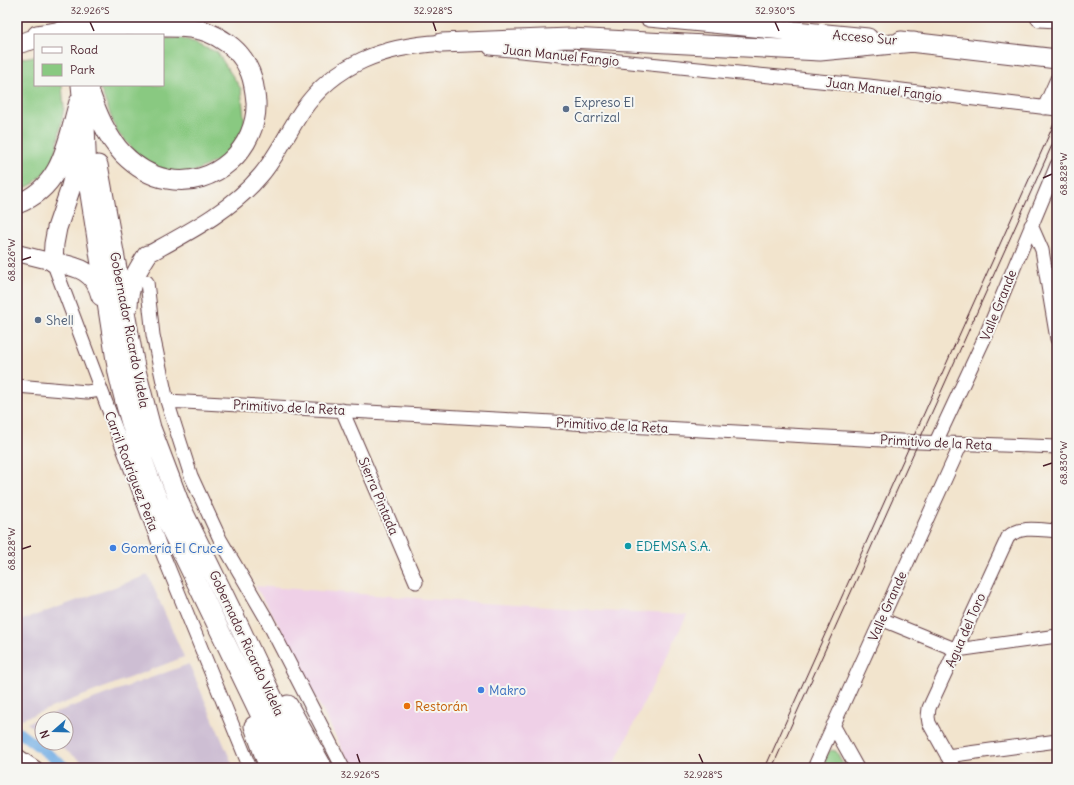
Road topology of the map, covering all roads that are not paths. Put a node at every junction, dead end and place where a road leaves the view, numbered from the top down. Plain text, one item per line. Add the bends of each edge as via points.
1 (76, 17) edge
2 (176, 17) edge
3 (649, 17) edge
4 (102, 26) junction
5 (52, 33) edge
6 (76, 34) edge
7 (34, 35) edge
8 (17, 38) edge
9 (34, 39) edge
10 (914, 42) junction
11 (441, 43) junction
12 (17, 44) edge
13 (1057, 59) edge
14 (1057, 80) edge
15 (83, 87) edge
16 (1050, 109) edge
17 (86, 125) junction
18 (1057, 165) edge
19 (17, 204) edge
20 (1031, 225) junction
21 (17, 253) edge
22 (147, 255) joint
23 (53, 262) junction
24 (147, 282) dead end
25 (118, 325) junction
26 (1057, 339) edge
27 (17, 386) edge
28 (101, 390) junction
29 (168, 400) junction
30 (342, 410) junction
31 (936, 442) junction
32 (961, 444) junction
33 (1057, 447) edge
34 (1057, 531) edge
35 (416, 582) dead end
36 (881, 619) junction
37 (240, 628) junction
38 (222, 636) junction
39 (1057, 636) edge
40 (957, 650) junction
41 (833, 725) junction
42 (1057, 741) edge
43 (17, 755) edge
44 (947, 756) junction
45 (36, 768) edge
46 (250, 768) edge
47 (269, 768) edge
48 (286, 768) edge
49 (306, 768) edge
50 (323, 768) edge
51 (343, 768) edge
52 (814, 768) edge
53 (857, 768) edge
54 (954, 768) edge

1 - 6 highway
2 - 4 highway
3 - 10 highway, Acceso Sur
4 - 5 highway, bridge
4 - 15 highway via 186,27 207,32 226,42 243,58 252,78 256,92 254,125 242,150 218,171 186,181 167,179 148,173 122,153
7 - 8 highway
9 - 12 highway
10 - 11 highway via 820,51 570,38
10 - 13 highway, Acceso Sur
11 - 16 street, Juan Manuel Fangio via 869,86
11 - 22 main road, Juan Manuel Fangio via 419,44 377,53 343,71 326,84 303,110 268,164 251,185 216,215
14 - 16 street
15 - 17 highway, Gobernador Ricardo Videla
15 - 19 highway via 62,161 57,170 42,189
17 - 23 highway via 74,177 57,228
17 - 25 highway, Gobernador Ricardo Videla via 100,171
18 - 20 street, Valle Grande
20 - 26 street via 1042,250
20 - 31 street, Valle Grande via 985,337
21 - 23 main road
22 - 25 highway via 136,272
23 - 25 highway via 78,267 90,275
23 - 28 street, Carril Rodríguez Peña
24 - 29 street via 153,335
25 - 37 highway, Gobernador Ricardo Videla via 181,507
25 - 38 highway, Gobernador Ricardo Videla via 124,402 143,462 165,517
27 - 28 street via 87,392
28 - 46 street, Carril Rodríguez Peña via 164,557
29 - 30 street, Primitivo de la Reta
29 - 51 street via 191,476 220,539 266,618
30 - 31 street, Primitivo de la Reta
30 - 35 street, Sierra Pintada
31 - 32 street, Primitivo de la Reta
32 - 33 street, Primitivo de la Reta
32 - 36 street, Valle Grande
34 - 40 street, Agua del Toro via 1025,529 1018,530 1008,537
36 - 40 street
36 - 41 street, Valle Grande
37 - 49 highway, Gobernador Ricardo Videla
37 - 50 highway via 299,723
38 - 47 highway
38 - 48 highway, Gobernador Ricardo Videla
39 - 40 street
40 - 44 street, Agua del Toro via 928,712 929,723
41 - 52 street, Valle Grande
41 - 53 street
42 - 44 street
43 - 45 street
44 - 54 street, Agua del Toro

